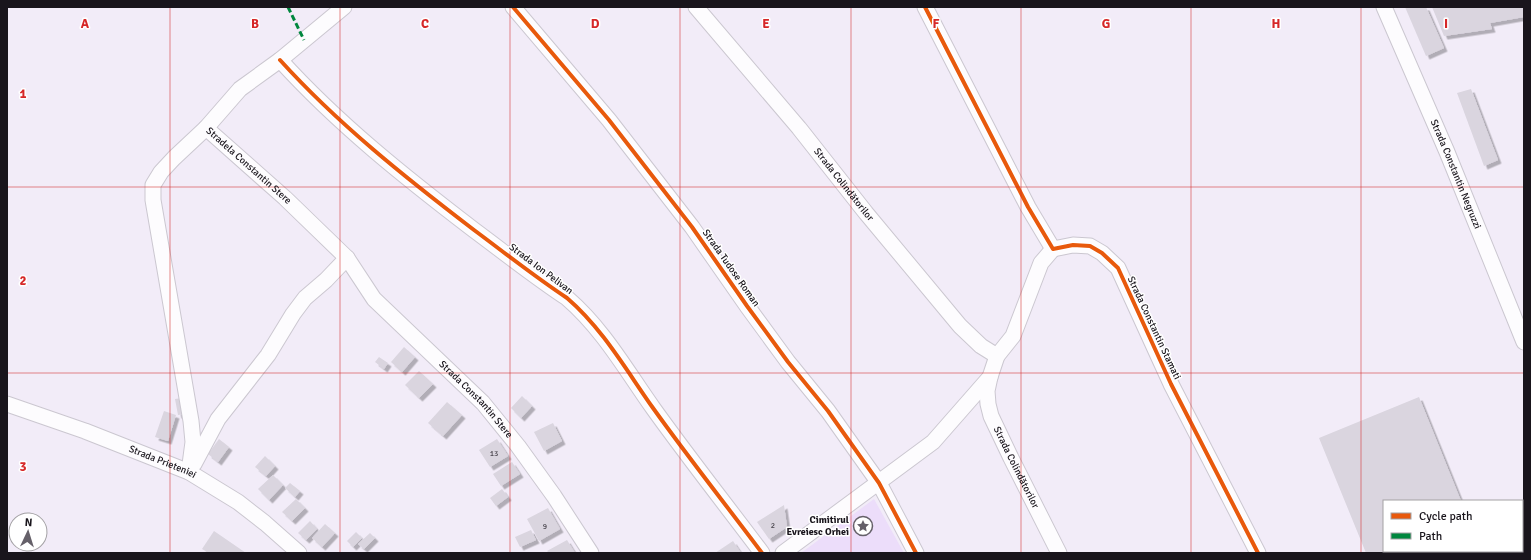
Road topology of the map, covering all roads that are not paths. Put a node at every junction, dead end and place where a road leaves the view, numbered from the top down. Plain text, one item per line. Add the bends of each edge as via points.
1 (344, 7) edge
2 (513, 7) edge
3 (696, 7) edge
4 (912, 7) edge
5 (925, 7) edge
6 (1384, 7) edge
7 (935, 27) junction
8 (280, 60) junction
9 (206, 128) junction
10 (1053, 249) junction
11 (347, 258) junction
12 (1524, 342) edge
13 (998, 356) junction
14 (990, 377) junction
15 (7, 404) edge
16 (189, 472) junction
17 (879, 483) junction
18 (299, 553) edge
19 (591, 553) edge
20 (762, 553) edge
21 (783, 553) edge
22 (916, 553) edge
23 (1059, 553) edge
24 (1258, 553) edge

1 - 8 street
2 - 17 street, Strada Tudose Roman via 609,120 682,214
3 - 13 street, Strada Colindătorilor via 799,128 960,326 981,346
4 - 7 street
5 - 7 street
6 - 12 street, Strada Constantin Negruzzi via 1447,152
7 - 10 street via 1028,208
8 - 9 street via 240,89
8 - 20 street, Strada Ion Pelivan via 305,88 354,133 429,195 583,312
9 - 11 street, Stradela Constantin Stere via 285,198
9 - 16 street, Stradela Constantin Stere via 174,158 153,185 153,200 191,421 193,442
10 - 13 street via 1041,263 1013,336
10 - 24 street, Strada Constantin Stamati via 1073,245 1090,246 1118,268 1171,384
11 - 16 street via 305,298 293,314 268,355 218,419
11 - 19 street, Strada Constantin Stere via 374,299 484,403 545,483
13 - 14 street
14 - 17 street via 933,442
14 - 23 street, Strada Colindătorilor via 987,390 991,416
15 - 16 street, Strada Prieteniei via 85,431
16 - 18 street, Strada Prieteniei via 238,502
17 - 21 street
17 - 22 street, Strada Tudose Roman

